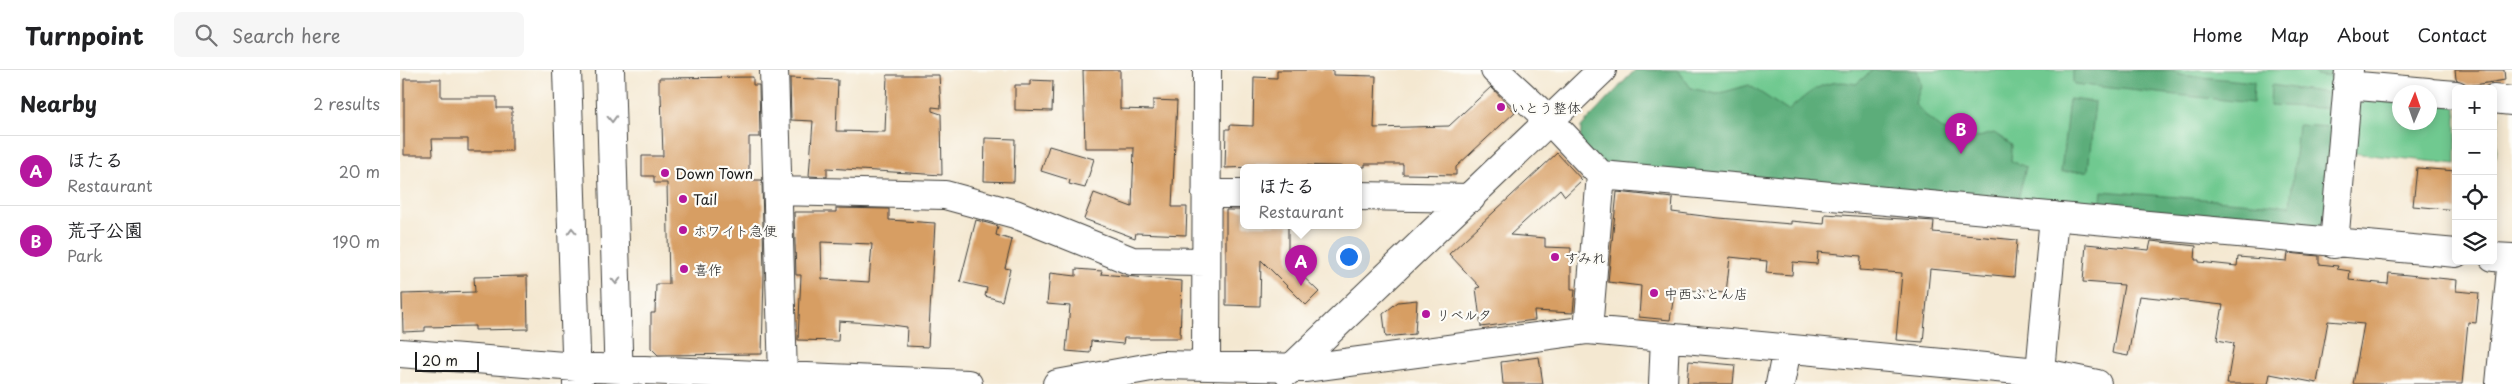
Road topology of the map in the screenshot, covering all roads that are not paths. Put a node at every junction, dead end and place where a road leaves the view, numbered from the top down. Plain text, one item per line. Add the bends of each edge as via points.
1 (566, 70) edge
2 (610, 70) edge
3 (774, 70) edge
4 (1207, 70) edge
5 (1495, 70) edge
6 (1602, 70) edge
7 (2348, 77) edge
8 (2392, 86) edge
9 (2437, 94) edge
10 (2452, 95) edge
11 (2497, 99) edge
12 (2512, 101) edge
13 (1550, 121) junction
14 (1601, 175) junction
15 (778, 191) junction
16 (1206, 194) junction
17 (1240, 194) edge
18 (1362, 196) edge
19 (1471, 198) junction
20 (2054, 216) junction
21 (2334, 244) junction
22 (2452, 254) edge
23 (2497, 256) edge
24 (2512, 258) edge
25 (1206, 262) junction
26 (1588, 330) junction
27 (1666, 337) junction
28 (1787, 349) junction
29 (400, 353) edge
30 (1206, 364) junction
31 (2040, 372) junction
32 (577, 375) edge
33 (618, 376) edge
34 (783, 376) junction
35 (1284, 376) edge
36 (968, 384) edge
37 (1057, 384) edge
38 (1663, 384) edge
39 (1780, 384) edge
40 (2097, 384) edge
41 (2500, 384) edge

32 -> 1 street
2 -> 33 street
3 - 15 street
4 - 16 street
5 - 13 street
6 - 13 street
7 - 8 street
7 - 21 street
9 - 10 street
11 - 12 street
13 - 14 street
13 - 19 street
14 - 20 street
14 - 26 street
15 - 25 street via 945,196 1015,214 1132,261
15 - 34 street
16 - 17 street
16 - 25 street
18 - 19 street
19 - 35 street
20 - 21 street
20 - 31 street
21 - 22 street
23 - 24 street
24 - 41 street
25 - 30 street
26 - 27 street
26 - 35 street via 1306,368
27 - 28 street
27 - 38 street
28 - 31 street
28 - 39 street
29 - 32 street
30 - 35 street
30 - 37 street via 1162,365
31 - 40 street
32 - 33 street
33 - 34 street
34 - 36 street

